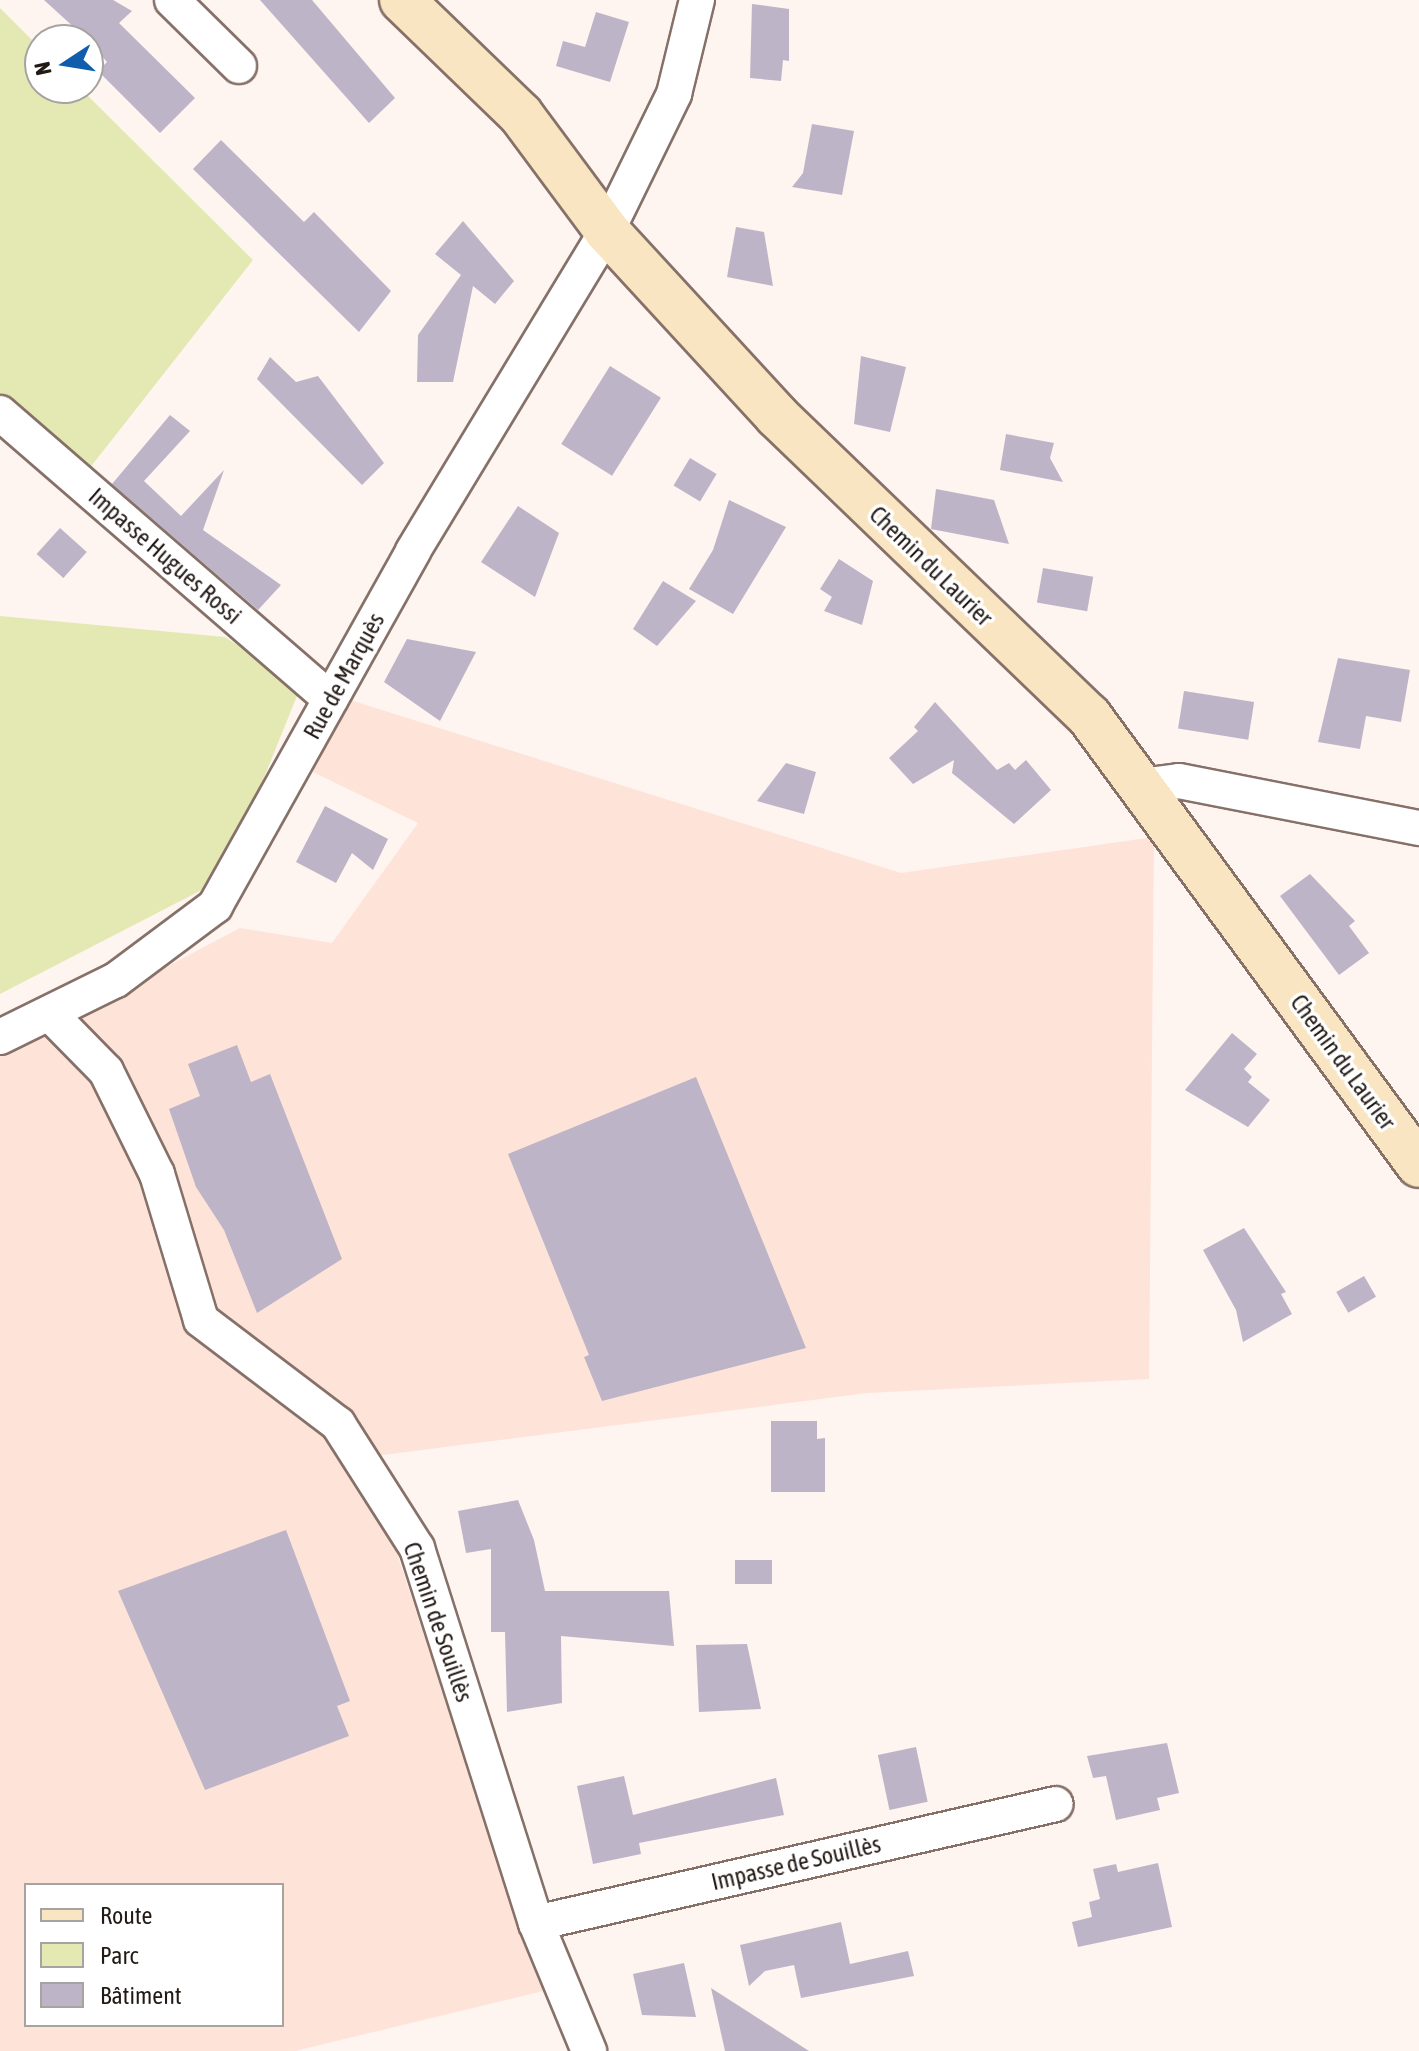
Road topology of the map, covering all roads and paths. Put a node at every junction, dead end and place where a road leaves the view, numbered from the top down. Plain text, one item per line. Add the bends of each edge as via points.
1 (172, 0) edge
2 (402, 0) edge
3 (697, 0) edge
4 (239, 66) dead end
5 (607, 231) junction
6 (0, 413) edge
7 (330, 699) junction
8 (1140, 786) junction
9 (1419, 828) edge
10 (50, 1014) junction
11 (0, 1037) edge
12 (1419, 1165) edge
13 (1056, 1804) dead end
14 (536, 1923) junction
15 (589, 2051) edge

1 - 4 street
2 - 5 street, Chemin du Laurier via 521,115
3 - 5 street, Rue de Marquès via 674,94
5 - 7 street, Rue de Marquès
5 - 8 street, Chemin du Laurier via 777,416 1089,716
6 - 7 street, Impasse Hugues Rossi
7 - 10 street, Rue de Marquès via 215,906 116,980
8 - 9 street via 1179,781
8 - 12 street, Chemin du Laurier
10 - 11 street, Rue de Marquès
10 - 14 street, Chemin de Souillès via 106,1071 157,1174 201,1320 338,1424 417,1548
13 - 14 street, Impasse de Souillès
14 - 15 street, Chemin de Souillès

